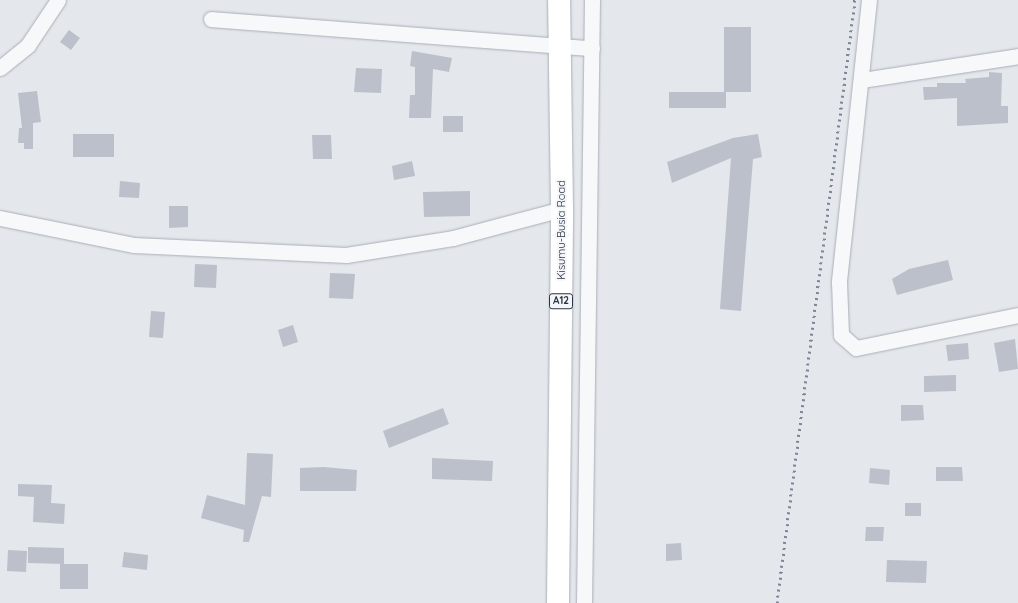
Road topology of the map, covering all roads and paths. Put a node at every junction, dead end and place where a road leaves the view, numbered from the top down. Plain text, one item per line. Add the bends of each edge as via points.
1 (58, 0) edge
2 (560, 0) edge
3 (592, 0) edge
4 (869, 0) edge
5 (211, 19) dead end
6 (560, 46) junction
7 (592, 48) junction
8 (1018, 56) edge
9 (0, 68) edge
10 (862, 80) junction
11 (562, 209) junction
12 (0, 218) edge
13 (1018, 315) edge
14 (558, 603) edge
15 (584, 603) edge

1 - 9 street via 28,45
2 - 6 highway, Kisumu-Busia Road / A12
3 - 7 street
4 - 10 street
5 - 6 street
6 - 7 street
6 - 11 highway, Kisumu-Busia Road / A12
7 - 15 street
8 - 10 street
10 - 13 street via 839,282 841,335 856,348
11 - 12 street via 453,238 346,255 134,245
11 - 14 highway, Kisumu-Busia Road / A12

